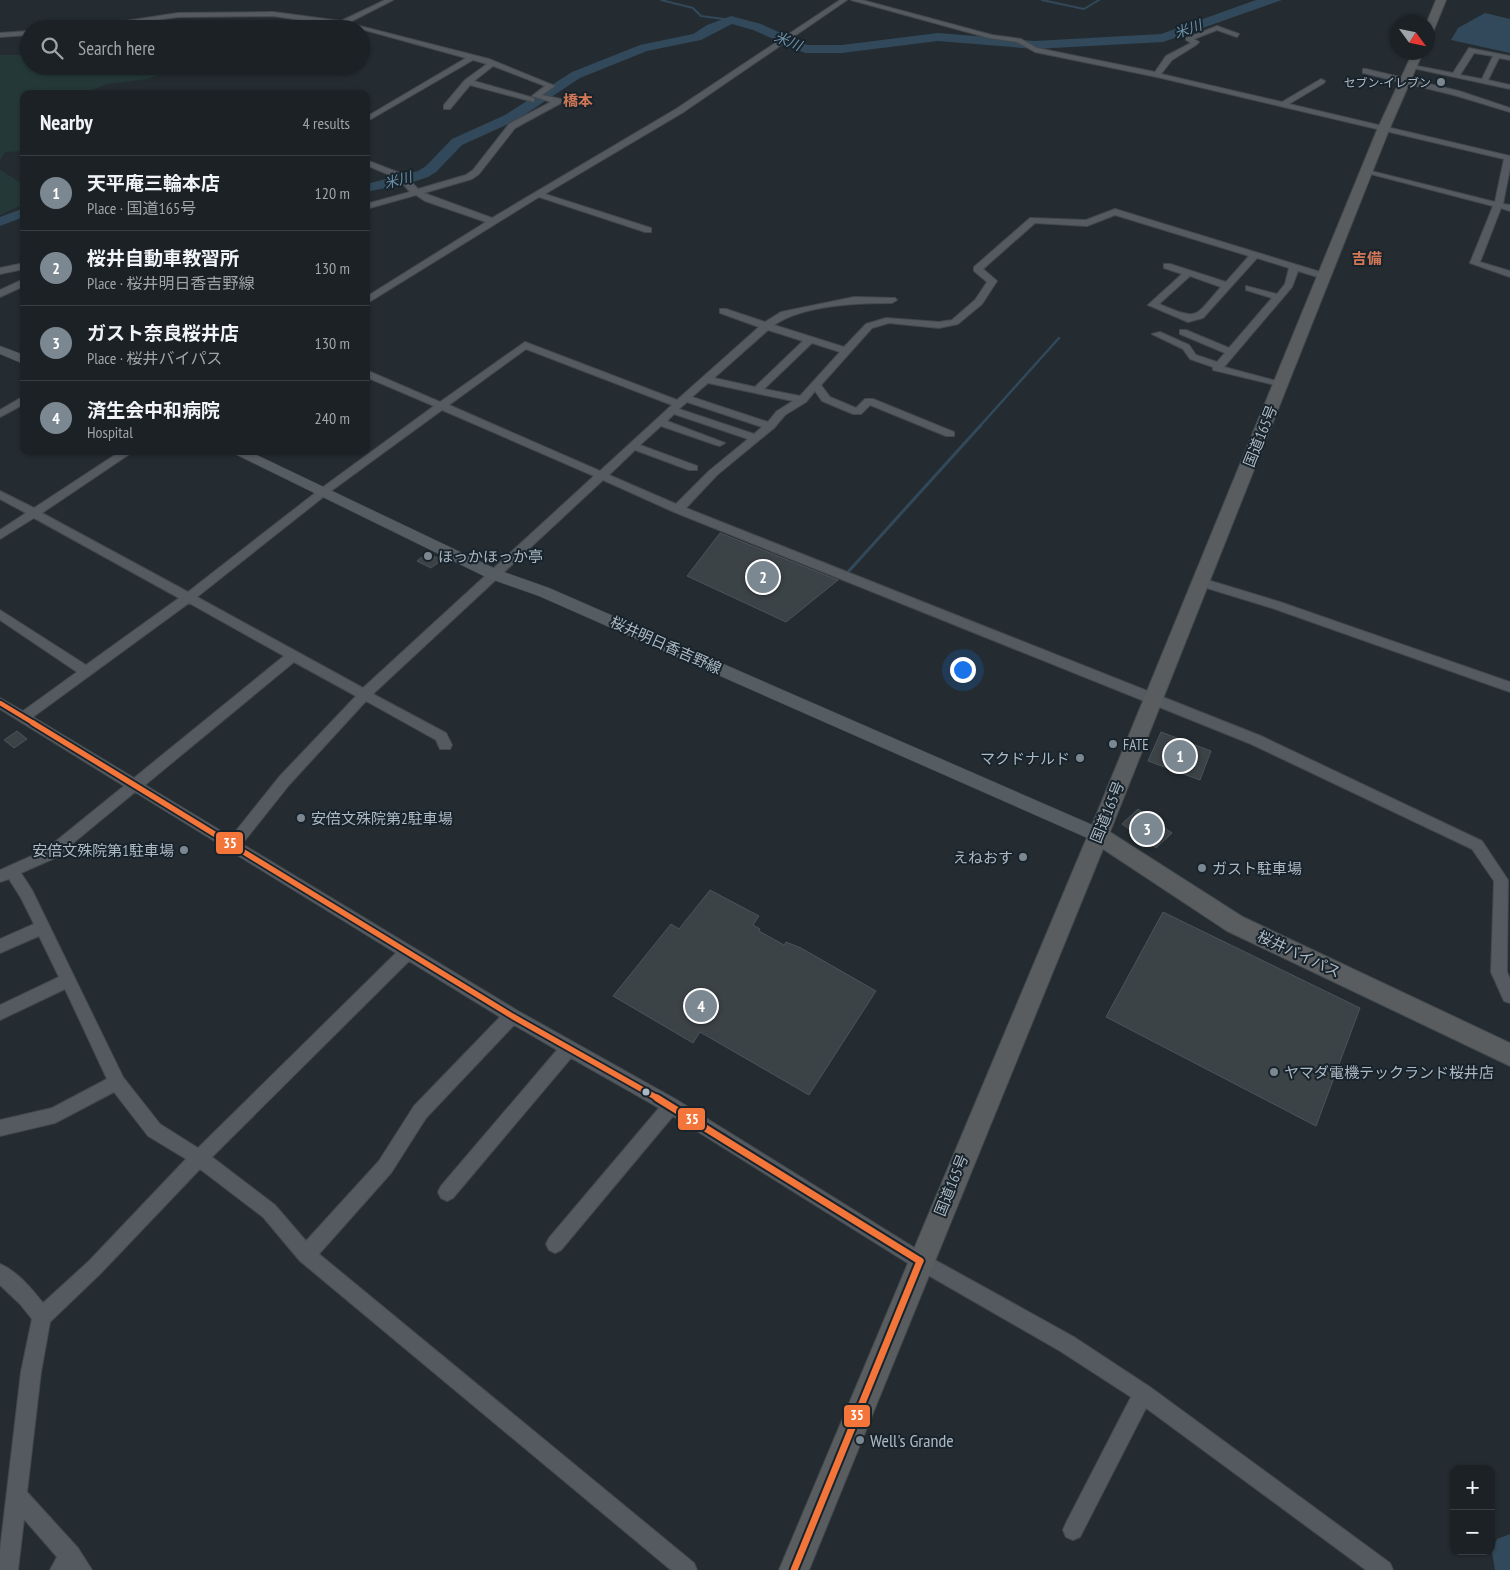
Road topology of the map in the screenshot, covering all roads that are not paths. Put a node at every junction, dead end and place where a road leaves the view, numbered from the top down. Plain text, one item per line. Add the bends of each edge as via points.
1 (390, 0) edge
2 (844, 0) edge
3 (854, 0) edge
4 (1441, 0) edge
5 (1435, 15) edge
6 (137, 20) edge
7 (319, 20) edge
8 (348, 20) edge
9 (370, 30) edge
10 (20, 34) edge
11 (0, 35) edge
12 (1237, 35) dead end
13 (1497, 55) junction
14 (472, 57) junction
15 (1510, 58) edge
16 (492, 64) junction
17 (1411, 70) edge
18 (1366, 72) dead end
19 (1157, 75) junction
20 (1454, 76) junction
21 (1321, 81) dead end
22 (468, 82) junction
23 (1484, 82) junction
24 (1510, 86) edge
25 (534, 98) junction
26 (1282, 105) junction
27 (447, 107) dead end
28 (524, 107) dead end
29 (1510, 110) edge
30 (370, 118) edge
31 (1383, 130) junction
32 (1509, 158) edge
33 (370, 164) edge
34 (1367, 172) junction
35 (417, 193) junction
36 (538, 194) junction
37 (1498, 205) junction
38 (370, 206) edge
39 (1510, 208) edge
40 (493, 220) junction
41 (648, 230) dead end
42 (1254, 256) junction
43 (1167, 266) dead end
44 (20, 267) edge
45 (1294, 268) junction
46 (0, 271) edge
47 (1187, 274) junction
48 (1510, 274) edge
49 (1324, 276) junction
50 (20, 284) edge
51 (1226, 285) junction
52 (1249, 288) dead end
53 (0, 294) edge
54 (1278, 297) junction
55 (370, 298) edge
56 (892, 300) dead end
57 (722, 311) dead end
58 (766, 326) junction
59 (1183, 332) dead end
60 (1157, 334) dead end
61 (810, 340) junction
62 (0, 350) edge
63 (846, 351) junction
64 (1231, 352) junction
65 (20, 358) edge
66 (1219, 366) junction
67 (370, 376) edge
68 (706, 379) junction
69 (816, 385) junction
70 (1280, 385) junction
71 (757, 390) junction
72 (802, 400) junction
73 (20, 402) edge
74 (679, 404) junction
75 (444, 406) junction
76 (0, 414) edge
77 (660, 422) junction
78 (770, 426) junction
79 (950, 434) dead end
80 (755, 438) junction
81 (720, 443) dead end
82 (633, 446) junction
83 (123, 455) edge
84 (244, 455) edge
85 (693, 468) dead end
86 (600, 477) junction
87 (322, 492) junction
88 (0, 494) edge
89 (678, 509) junction
90 (35, 513) junction
91 (0, 536) edge
92 (494, 574) junction
93 (1201, 582) junction
94 (188, 598) junction
95 (0, 614) edge
96 (294, 655) junction
97 (87, 672) junction
98 (1510, 687) edge
99 (365, 694) junction
100 (1152, 700) junction
101 (0, 703) edge
102 (24, 717) junction
103 (445, 745) dead end
104 (135, 784) junction
105 (1098, 835) junction
106 (233, 845) junction
107 (6, 874) edge
108 (41, 928) junction
109 (0, 946) edge
110 (407, 953) junction
111 (68, 980) junction
112 (1510, 996) edge
113 (0, 1013) edge
114 (512, 1016) junction
115 (568, 1049) junction
116 (1510, 1055) edge
117 (117, 1082) junction
118 (671, 1106) junction
119 (0, 1128) edge
120 (198, 1158) junction
121 (447, 1192) dead end
122 (555, 1244) dead end
123 (306, 1255) junction
124 (920, 1261) junction
125 (0, 1273) edge
126 (42, 1317) junction
127 (1143, 1394) junction
128 (18, 1497) junction
129 (1073, 1530) dead end
130 (71, 1565) edge
131 (8, 1570) edge
132 (688, 1570) edge
133 (794, 1570) edge
134 (1383, 1570) edge

1 - 8 street
2 - 36 street via 679,111
3 - 19 street via 990,37 1019,40 1035,50
4 - 5 highway
6 - 7 street via 178,14 273,14
9 - 14 street
10 - 11 street
12 - 19 street via 1217,28 1188,39 1194,44 1169,58
13 - 15 street
13 - 20 street via 1472,50
13 - 23 street
14 - 16 street
14 - 30 street
16 - 22 street
16 - 25 street via 551,86
17 - 18 street
17 - 20 street
17 - 29 street via 1456,93
17 - 31 highway, 国道165号
19 - 26 street
20 - 23 street
21 - 26 street
22 - 25 street
22 - 27 street
23 - 24 street
25 - 28 street
25 - 35 street via 558,101 512,126 469,177
26 - 31 street
31 - 32 street
31 - 34 highway, 国道165号
32 - 37 street
33 - 35 street via 402,177
34 - 37 street
34 - 49 highway, 国道165号
35 - 38 street
35 - 40 street
36 - 40 street
36 - 41 street
37 - 39 street
37 - 48 street via 1475,263
40 - 55 street
42 - 45 street
42 - 51 street
42 - 63 street via 1115,212 1087,223 1034,220 978,269 992,281 979,302 960,320 939,325 901,320 882,322 870,326
43 - 47 street
44 - 46 street
45 - 49 street
45 - 54 street via 1289,285
47 - 51 street
47 - 51 street via 1153,305 1188,319 1200,316
49 - 70 highway, 国道165号
50 - 53 street
52 - 54 street
54 - 64 street
56 - 58 street via 854,300 784,314
57 - 58 street
58 - 61 street
58 - 68 street
59 - 64 street
60 - 66 street via 1186,347 1193,357
61 - 63 street
61 - 71 street
62 - 65 main road
63 - 69 street
64 - 66 street
66 - 70 street via 1216,368
67 - 75 street
68 - 71 street
68 - 74 street
69 - 72 street
69 - 79 street via 826,400 857,412 869,401
70 - 93 highway, 国道165号
71 - 72 street
72 - 78 street via 782,413
73 - 76 street
74 - 75 street via 525,344
74 - 77 street
74 - 78 street
74 - 80 street
75 - 86 street
75 - 87 street
77 - 81 street
77 - 82 street
78 - 80 street
80 - 89 street via 713,473
82 - 85 street
82 - 86 street
83 - 90 street
84 - 87 main road, 桜井明日香吉野線
86 - 89 street
86 - 92 street
87 - 92 main road, 桜井明日香吉野線
87 - 94 street
88 - 90 street
89 - 100 street
90 - 91 street
90 - 94 street
92 - 99 street
92 - 105 main road, 桜井明日香吉野線 via 544,592
93 - 98 street
93 - 100 highway, 国道165号
94 - 96 street
94 - 97 street
95 - 97 street
96 - 99 street
96 - 104 street
97 - 102 street
99 - 103 street via 441,737
99 - 106 street via 284,781
100 - 105 highway, 国道165号
100 - 112 street via 1256,740 1477,845 1501,880 1498,972
101 - 102 street
102 - 104 street
104 - 106 street
104 - 107 street via 50,854
105 - 116 highway, 桜井バイパス via 1235,924
105 - 124 highway, 国道165号
106 - 110 street
107 - 108 street via 27,894
108 - 109 street
108 - 111 street
110 - 114 street
110 - 120 street
111 - 113 street
111 - 117 street
114 - 115 street
114 - 123 street via 420,1112 385,1167
115 - 118 street
115 - 121 street
117 - 119 street via 55,1115
117 - 120 street via 154,1130
118 - 122 street
118 - 124 street
120 - 123 street via 269,1211
120 - 126 street via 95,1267
123 - 132 street
124 - 127 street via 1067,1344
124 - 133 highway, 国道165号
125 - 126 street via 27,1297
126 - 128 street via 31,1372
127 - 129 street
127 - 134 street
128 - 130 street
128 - 131 street

